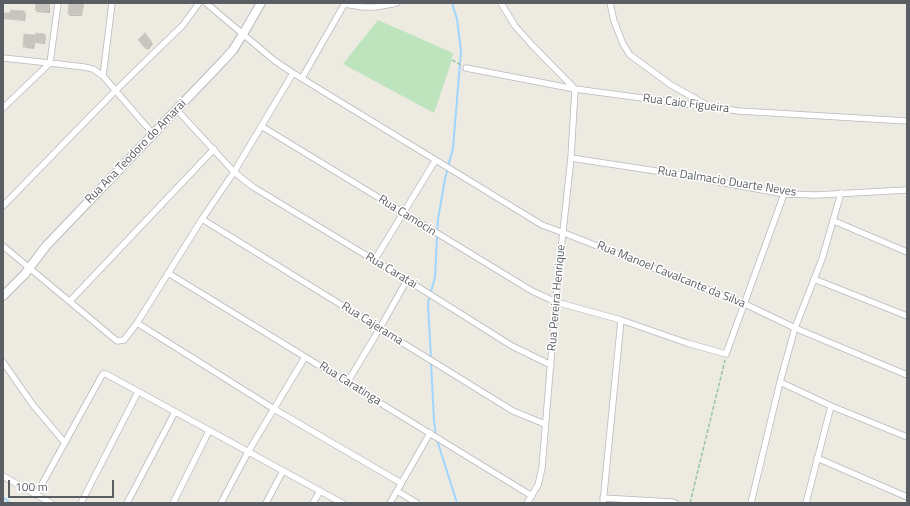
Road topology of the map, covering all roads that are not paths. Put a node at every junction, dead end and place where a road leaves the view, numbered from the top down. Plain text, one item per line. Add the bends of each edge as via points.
1 (58, 3) edge
2 (112, 3) edge
3 (199, 3) edge
4 (206, 3) edge
5 (261, 3) edge
6 (344, 3) edge
7 (396, 3) edge
8 (500, 3) edge
9 (610, 3) edge
10 (243, 34) junction
11 (3, 58) edge
12 (50, 63) junction
13 (466, 68) dead end
14 (292, 73) junction
15 (103, 76) junction
16 (302, 78) junction
17 (575, 89) junction
18 (115, 90) junction
19 (709, 106) junction
20 (3, 108) edge
21 (177, 110) junction
22 (907, 121) edge
23 (261, 126) junction
24 (153, 134) junction
25 (214, 149) junction
26 (571, 158) junction
27 (435, 161) junction
28 (234, 172) junction
29 (907, 190) edge
30 (841, 193) junction
31 (784, 194) junction
32 (3, 206) edge
33 (403, 213) junction
34 (202, 219) junction
35 (834, 221) junction
36 (564, 233) junction
37 (3, 246) edge
38 (907, 252) edge
39 (374, 261) junction
40 (29, 267) junction
41 (168, 272) junction
42 (814, 279) junction
43 (407, 280) junction
44 (3, 296) edge
45 (70, 301) junction
46 (556, 302) junction
47 (745, 304) junction
48 (907, 316) edge
49 (621, 320) junction
50 (136, 323) junction
51 (380, 328) junction
52 (795, 328) junction
53 (305, 357) junction
54 (3, 362) edge
55 (551, 365) junction
56 (907, 375) edge
57 (780, 382) junction
58 (347, 383) junction
59 (138, 392) junction
60 (831, 406) junction
61 (274, 409) junction
62 (175, 412) junction
63 (545, 424) junction
64 (209, 431) junction
65 (431, 434) junction
66 (907, 437) edge
67 (65, 443) junction
68 (248, 452) junction
69 (817, 458) junction
70 (284, 471) junction
71 (3, 476) edge
72 (401, 483) junction
73 (320, 490) junction
74 (397, 491) junction
75 (36, 495) junction
76 (532, 496) junction
77 (907, 497) edge
78 (603, 501) edge
79 (51, 503) edge
80 (81, 503) edge
81 (127, 503) edge
82 (173, 503) edge
83 (221, 503) edge
84 (266, 503) edge
85 (313, 503) edge
86 (342, 503) edge
87 (390, 503) edge
88 (417, 503) edge
89 (527, 503) edge
90 (676, 503) edge
91 (751, 503) edge
92 (806, 503) edge

1 - 12 street
2 - 15 street
3 - 18 street via 183,25
4 - 10 street, Rua Manoel Cavalcante da Silva
5 - 10 street, Rua Ana Teodoro do Amarai
6 - 7 street via 363,7
6 - 16 street
8 - 17 street via 515,26
9 - 19 street via 614,21 630,55 671,85
10 - 14 street, Rua Manoel Cavalcante da Silva
10 - 21 street, Rua Ana Teodoro do Amarai via 233,50
11 - 12 street
12 - 15 street via 93,69
12 - 20 street
13 - 17 street, Rua Caio Figueira
14 - 16 street, Rua Manoel Cavalcante da Silva
14 - 23 street
15 - 18 street
16 - 27 street, Rua Manoel Cavalcante da Silva
17 - 19 street, Rua Caio Figueira
17 - 26 street, Rua Pereira Henrique
18 - 24 street
18 - 32 street
19 - 22 street, Rua Caio Figueira via 739,111
21 - 24 street, Rua Ana Teodoro do Amarai
21 - 25 street, Rua Caratai
23 - 28 street
23 - 33 street, Rua Camocin
24 - 40 street, Rua Ana Teodoro do Amarai
25 - 28 street, Rua Caratai
25 - 45 street
26 - 31 street, Rua Dalmacio Duarte Neves via 682,174
26 - 36 street, Rua Pereira Henrique
27 - 33 street
27 - 36 street, Rua Manoel Cavalcante da Silva via 542,226
28 - 34 street
28 - 39 street, Rua Caratai via 253,187
29 - 30 street, Rua Dalmacio Duarte Neves
30 - 31 street, Rua Dalmacio Duarte Neves
30 - 35 street
31 - 47 street
33 - 39 street
33 - 46 street, Rua Camocin via 532,291
34 - 41 street
34 - 51 street, Rua Cajerama
35 - 38 street
35 - 42 street
36 - 46 street, Rua Pereira Henrique
36 - 47 street, Rua Manoel Cavalcante da Silva
37 - 40 street
39 - 43 street, Rua Caratai
40 - 44 street, Rua Ana Teodoro do Amarai
40 - 45 street
41 - 50 street
41 - 53 street, Rua Caratinga
42 - 48 street
42 - 52 street
43 - 51 street
43 - 55 street, Rua Caratai via 512,346
45 - 50 street via 116,341 126,339
46 - 49 street, Rua Camocin
46 - 55 street, Rua Pereira Henrique
47 - 49 street, Rua Camocin via 726,354
47 - 52 street, Rua Manoel Cavalcante da Silva
49 - 78 street
50 - 61 street
51 - 58 street
51 - 63 street, Rua Cajerama via 513,411
52 - 56 street, Rua Manoel Cavalcante da Silva
52 - 57 street
53 - 58 street, Rua Caratinga
53 - 61 street
54 - 67 street via 33,405
55 - 63 street, Rua Pereira Henrique
57 - 60 street
57 - 91 street
58 - 65 street, Rua Caratinga
59 - 62 street
59 - 67 street via 104,374
59 - 80 street
60 - 66 street
60 - 69 street
61 - 68 street
61 - 72 street
62 - 64 street
62 - 81 street
63 - 76 street, Rua Pereira Henrique via 542,468
64 - 68 street
64 - 82 street
65 - 72 street
65 - 76 street, Rua Caratinga
67 - 75 street
68 - 70 street
68 - 83 street
69 - 77 street
69 - 92 street
70 - 73 street
70 - 84 street
71 - 75 street
72 - 74 street
73 - 85 street
73 - 86 street
74 - 87 street
74 - 88 street
75 - 79 street
76 - 89 street, Rua Pereira Henrique
78 - 90 street

